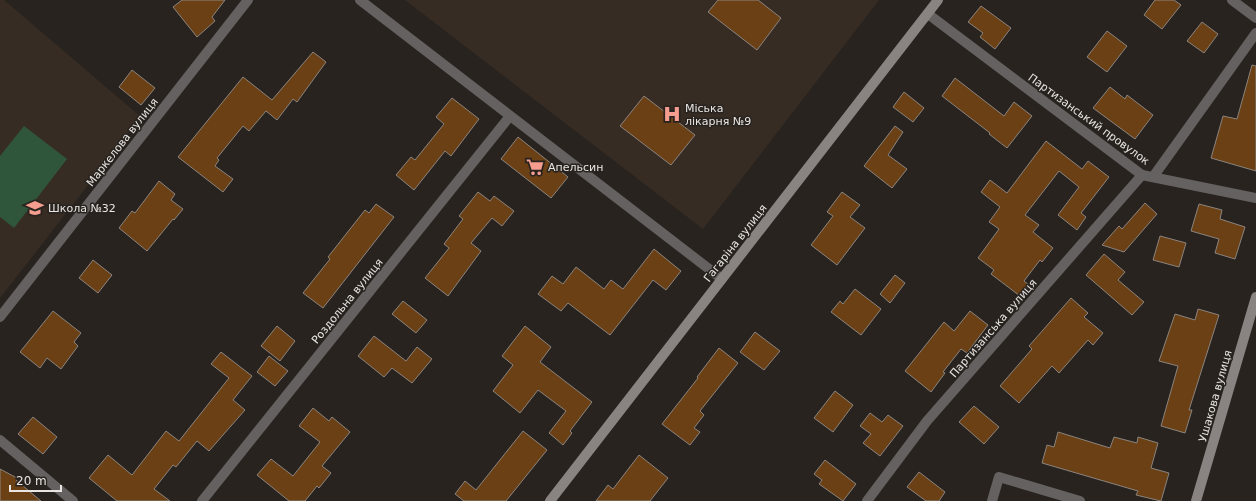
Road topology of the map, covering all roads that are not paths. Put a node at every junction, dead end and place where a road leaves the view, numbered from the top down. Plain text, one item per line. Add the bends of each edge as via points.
1 (248, 0) edge
2 (360, 0) edge
3 (938, 0) edge
4 (1232, 0) edge
5 (928, 14) junction
6 (1256, 18) edge
7 (1256, 33) edge
8 (510, 116) junction
9 (1142, 175) junction
10 (1153, 177) junction
11 (1256, 198) edge
12 (722, 279) junction
13 (1256, 297) edge
14 (0, 317) edge
15 (0, 440) edge
16 (73, 501) edge
17 (202, 501) edge
18 (550, 501) edge
19 (866, 501) edge
20 (992, 501) edge
21 (1080, 501) edge
22 (1196, 501) edge

1 - 14 street, Маркелова вулиця
2 - 8 street
3 - 5 street, Гагаріна вулиця
4 - 6 street
5 - 9 street, Партизанський провулок
5 - 12 street, Гагаріна вулиця
7 - 10 street
8 - 12 street
8 - 17 street, Роздольна вулиця
9 - 10 street, Партизанський провулок
9 - 19 street, Партизанська вулиця via 927,421
10 - 11 street, Партизанський провулок
12 - 18 street, Гагаріна вулиця
13 - 22 street, Ушакова вулиця
15 - 16 street
20 - 21 street via 999,477

